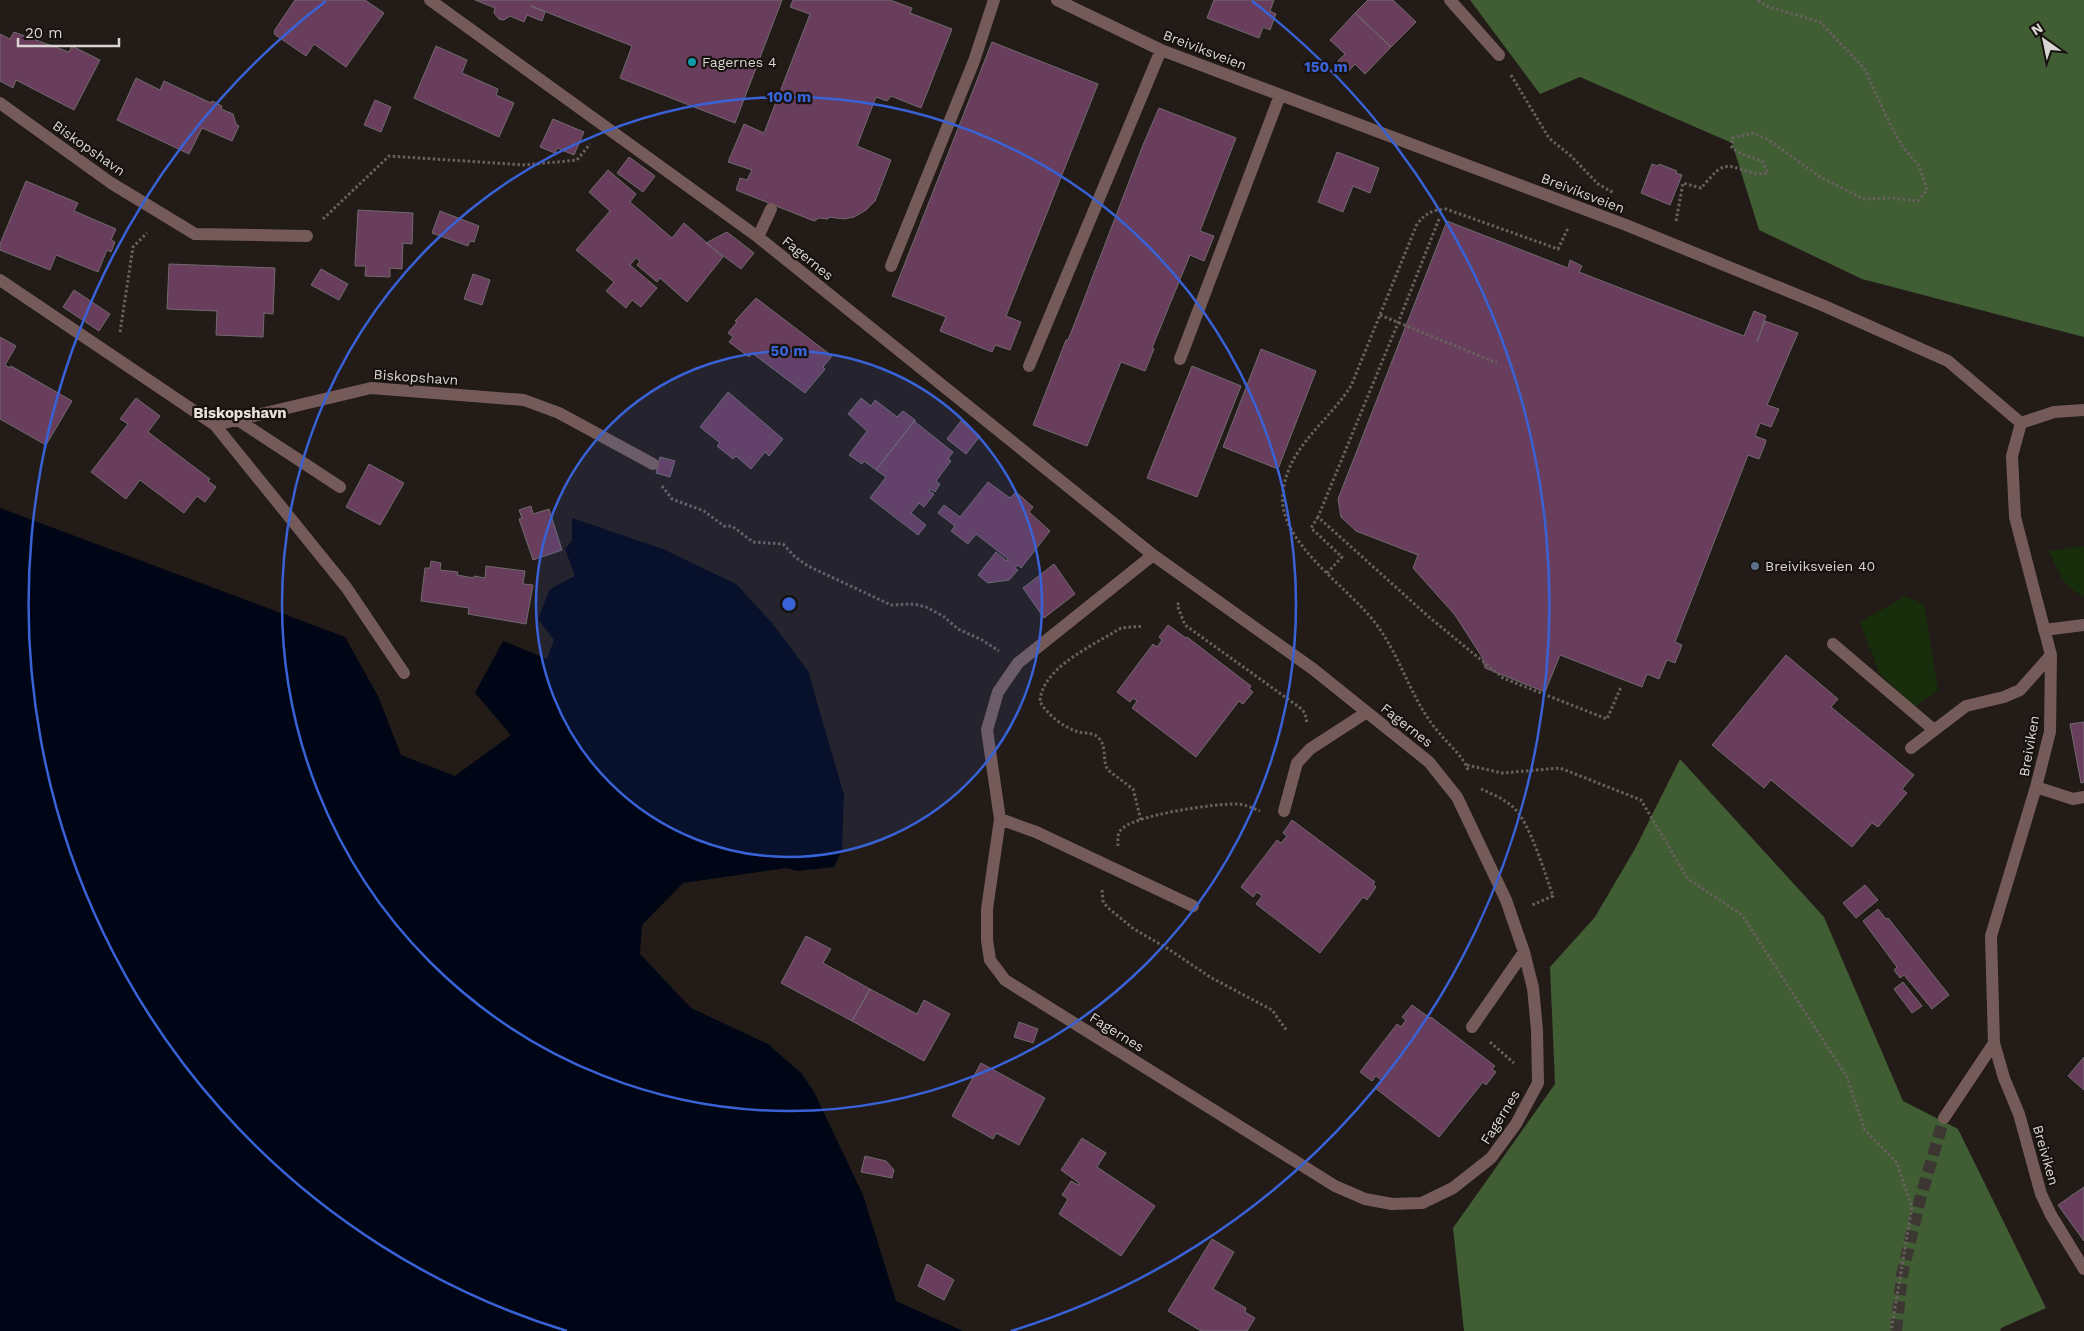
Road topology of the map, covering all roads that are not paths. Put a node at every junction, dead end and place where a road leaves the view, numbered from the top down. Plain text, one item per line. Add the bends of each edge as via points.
1 (430, 0) edge
2 (994, 0) edge
3 (1057, 0) edge
4 (1450, 0) edge
5 (1161, 50) junction
6 (1499, 55) road end
7 (1280, 95) junction
8 (0, 103) edge
9 (771, 209) dead end
10 (307, 236) road end
11 (758, 237) junction
12 (891, 266) dead end
13 (0, 280) edge
14 (1180, 359) dead end
15 (1029, 366) dead end
16 (2084, 410) edge
17 (238, 420) junction
18 (2021, 423) junction
19 (215, 425) junction
20 (653, 464) road end
21 (340, 487) dead end
22 (1154, 555) junction
23 (2082, 627) edge
24 (2044, 630) junction
25 (1833, 644) dead end
26 (2051, 655) junction
27 (404, 673) dead end
28 (1367, 712) junction
29 (1934, 730) junction
30 (1911, 748) dead end
31 (2036, 787) junction
32 (2084, 796) edge
33 (1284, 811) road end
34 (1000, 819) junction
35 (1193, 906) dead end
36 (1524, 952) junction
37 (1472, 1027) road end
38 (1994, 1043) junction
39 (1944, 1118) tunnel mouth
40 (2084, 1269) edge

1 - 11 street, Fagernes
2 - 12 street via 974,61
3 - 5 street, Breiviksveien
4 - 6 street
5 - 7 street, Breiviksveien
5 - 15 street
7 - 14 street
7 - 18 street, Breiviksveien via 1672,243 1822,305 1948,361
8 - 10 street, Biskopshavn via 111,183 195,234
9 - 11 street
11 - 22 street, Fagernes
13 - 19 street
16 - 18 street via 2054,412
17 - 19 street, Biskopshavn
17 - 20 street, Biskopshavn via 371,388 524,400 559,413
17 - 21 street
18 - 24 street, Breiviken via 2012,456 2015,517
19 - 27 street via 346,587
22 - 28 street, Fagernes
22 - 34 street, Fagernes via 1018,664 998,692 986,730
23 - 24 street
24 - 26 street, Breiviken
25 - 29 street
26 - 29 street via 2020,690 2004,698 1966,706
26 - 31 street, Breiviken via 2050,732
28 - 33 street via 1310,749 1296,764
28 - 36 street, Fagernes via 1429,762 1457,798 1511,914
29 - 30 street
31 - 32 street via 2072,799
31 - 38 street, Breiviken via 1991,936
34 - 35 street via 1036,832
34 - 36 street, Fagernes via 987,909 987,940 990,960 1005,980 1334,1186 1365,1199 1392,1204 1422,1203 1454,1188 1491,1158 1516,1124 1538,1083 1533,988
36 - 37 street
38 - 39 street
38 - 40 street, Breiviken via 2019,1114 2041,1194

